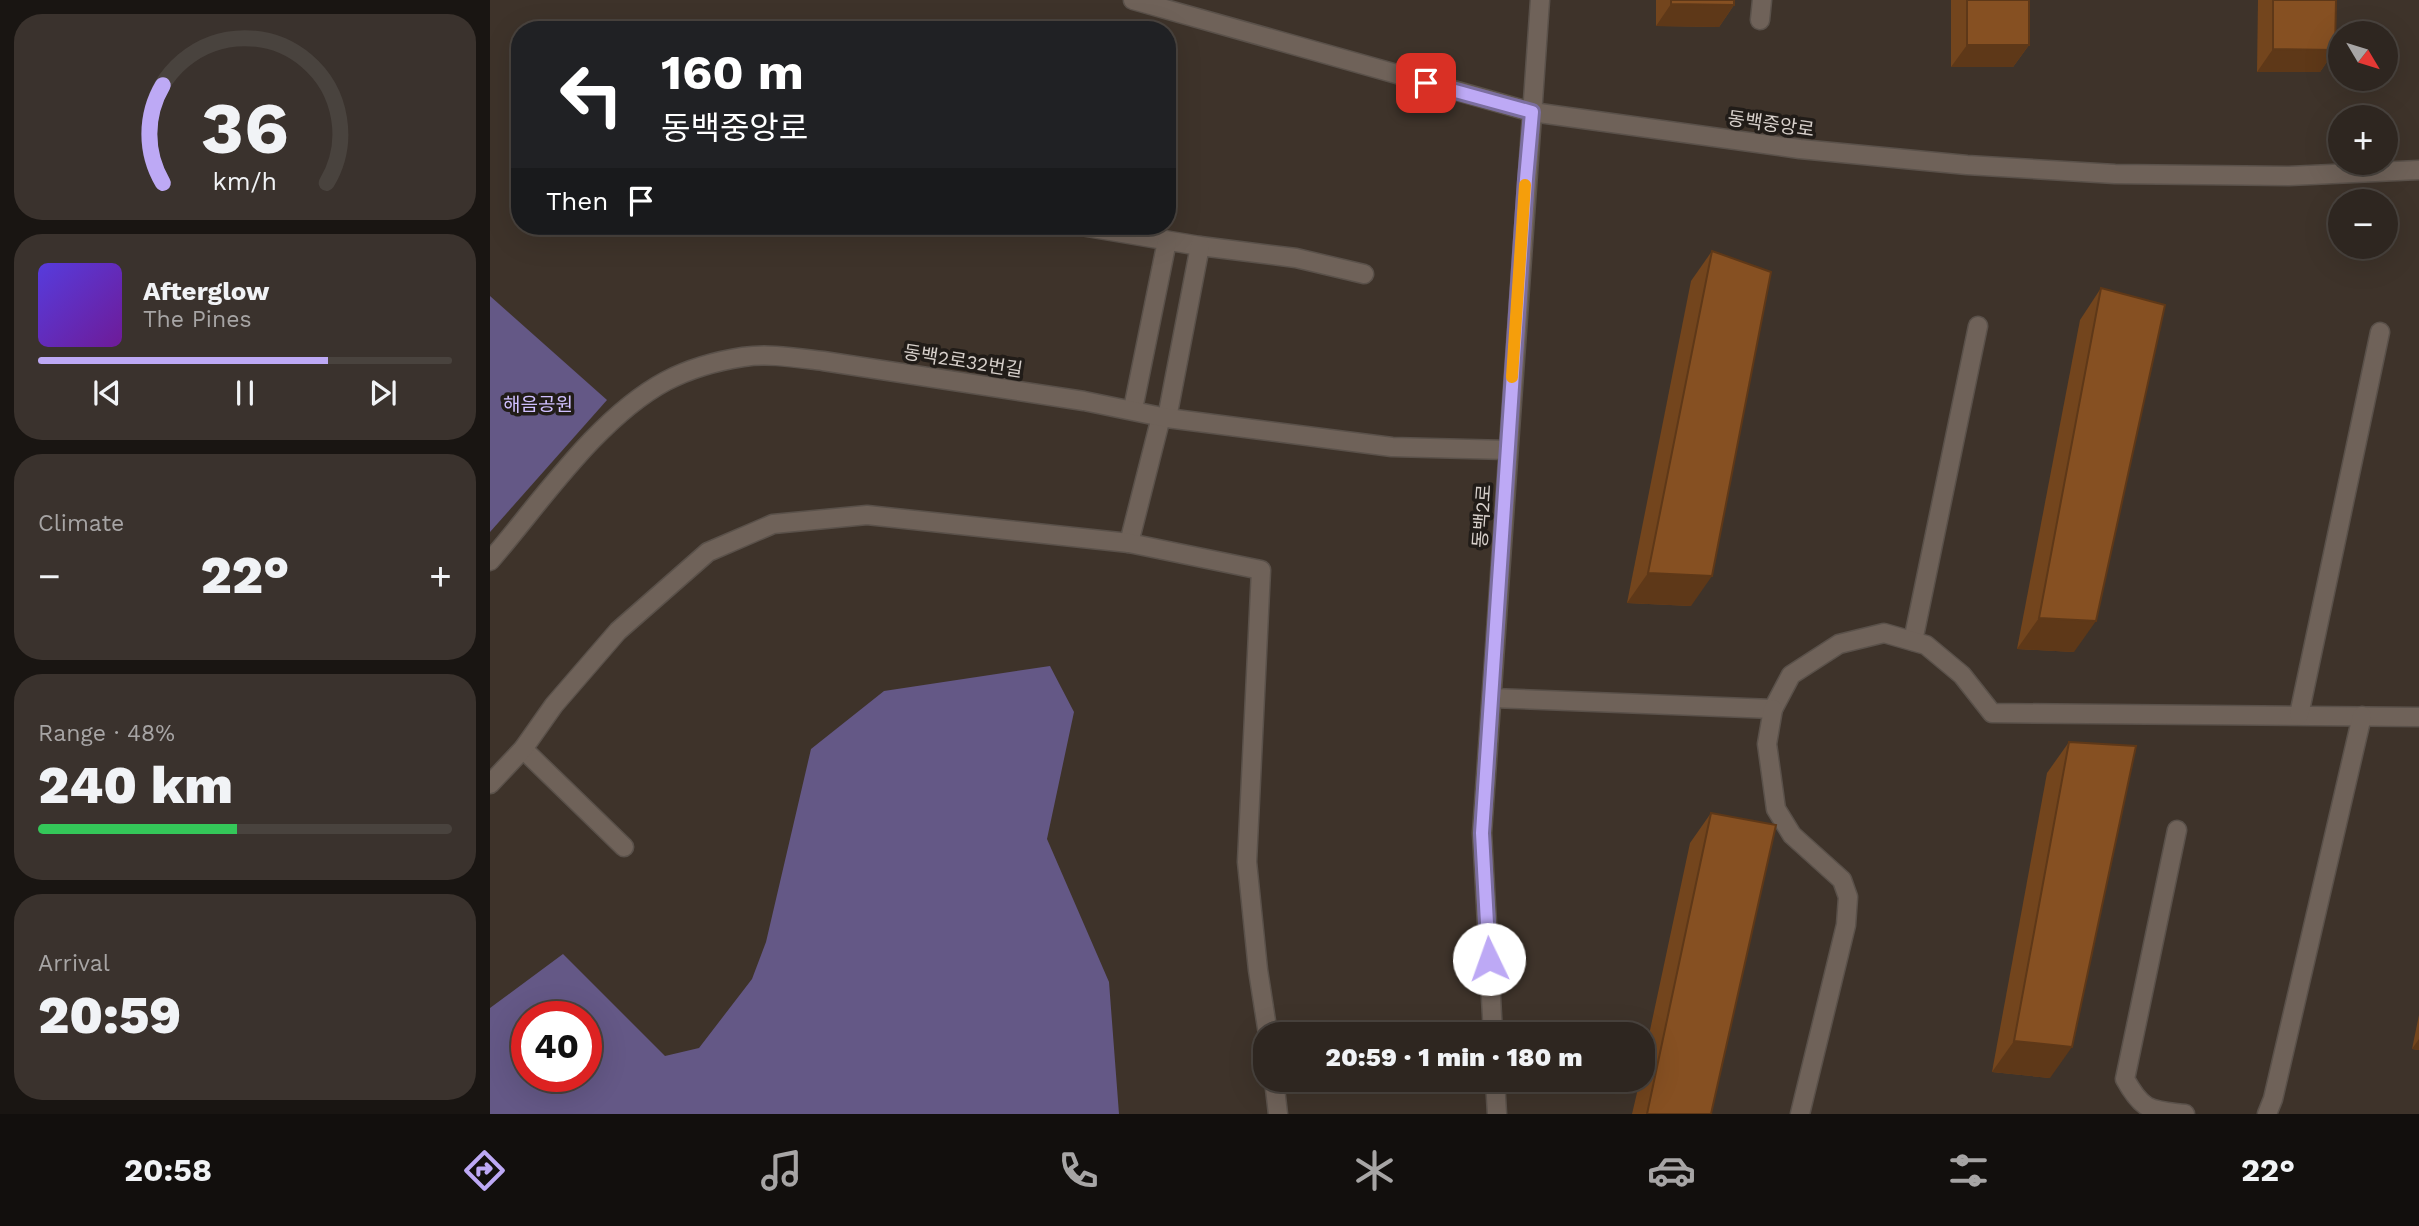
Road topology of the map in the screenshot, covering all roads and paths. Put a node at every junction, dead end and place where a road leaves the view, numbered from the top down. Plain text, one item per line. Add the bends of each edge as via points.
1 (1133, 0) edge
2 (1540, 0) edge
3 (1762, 0) edge
4 (1760, 20) dead end
5 (1532, 112) junction
6 (2419, 170) edge
7 (1133, 235) edge
8 (1167, 241) junction
9 (1200, 246) junction
10 (1364, 274) dead end
11 (1978, 326) dead end
12 (2380, 332) dead end
13 (1133, 409) junction
14 (1164, 417) junction
15 (1507, 450) junction
16 (1129, 543) junction
17 (490, 561) edge
18 (1913, 641) junction
19 (1492, 698) junction
20 (1773, 709) junction
21 (2299, 715) junction
22 (2362, 716) junction
23 (2419, 718) edge
24 (523, 748) junction
25 (490, 784) edge
26 (2177, 831) dead end
27 (624, 846) dead end
28 (1266, 1022) edge
29 (1492, 1022) edge
30 (1275, 1092) edge
31 (1496, 1092) edge
32 (1278, 1114) edge
33 (1497, 1114) edge
34 (1800, 1114) edge
35 (2186, 1114) edge
36 (2267, 1114) edge

1 - 5 street, 동백중앙로
2 - 5 street, 동백2로
3 - 4 street
5 - 6 street, 동백중앙로 via 1840,154 2042,170 2202,176
5 - 15 street, 동백2로
7 - 8 street
8 - 9 street
8 - 13 street
9 - 10 street via 1296,258
9 - 14 street
11 - 18 street
12 - 21 street
13 - 14 street, 동백2로32번길
13 - 17 street, 동백2로32번길 via 785,356 745,356 702,366 666,381 612,420
14 - 15 street, 동백2로32번길 via 1392,447
14 - 16 street
15 - 19 street, 동백2로
16 - 24 street via 867,515 773,524 708,552 638,613 554,705
16 - 28 street via 1261,570 1247,862
18 - 20 street via 1884,633 1839,643 1791,675
18 - 21 street via 1926,645 1962,675 1992,713
19 - 20 street
19 - 29 street, 동백2로 via 1482,833
20 - 34 street via 1767,744 1776,809 1792,835 1842,880 1848,897 1846,925
21 - 22 street
22 - 23 street
22 - 36 street
24 - 25 street
24 - 27 street
26 - 35 street via 2125,1079 2148,1110
30 - 32 street
31 - 33 street

